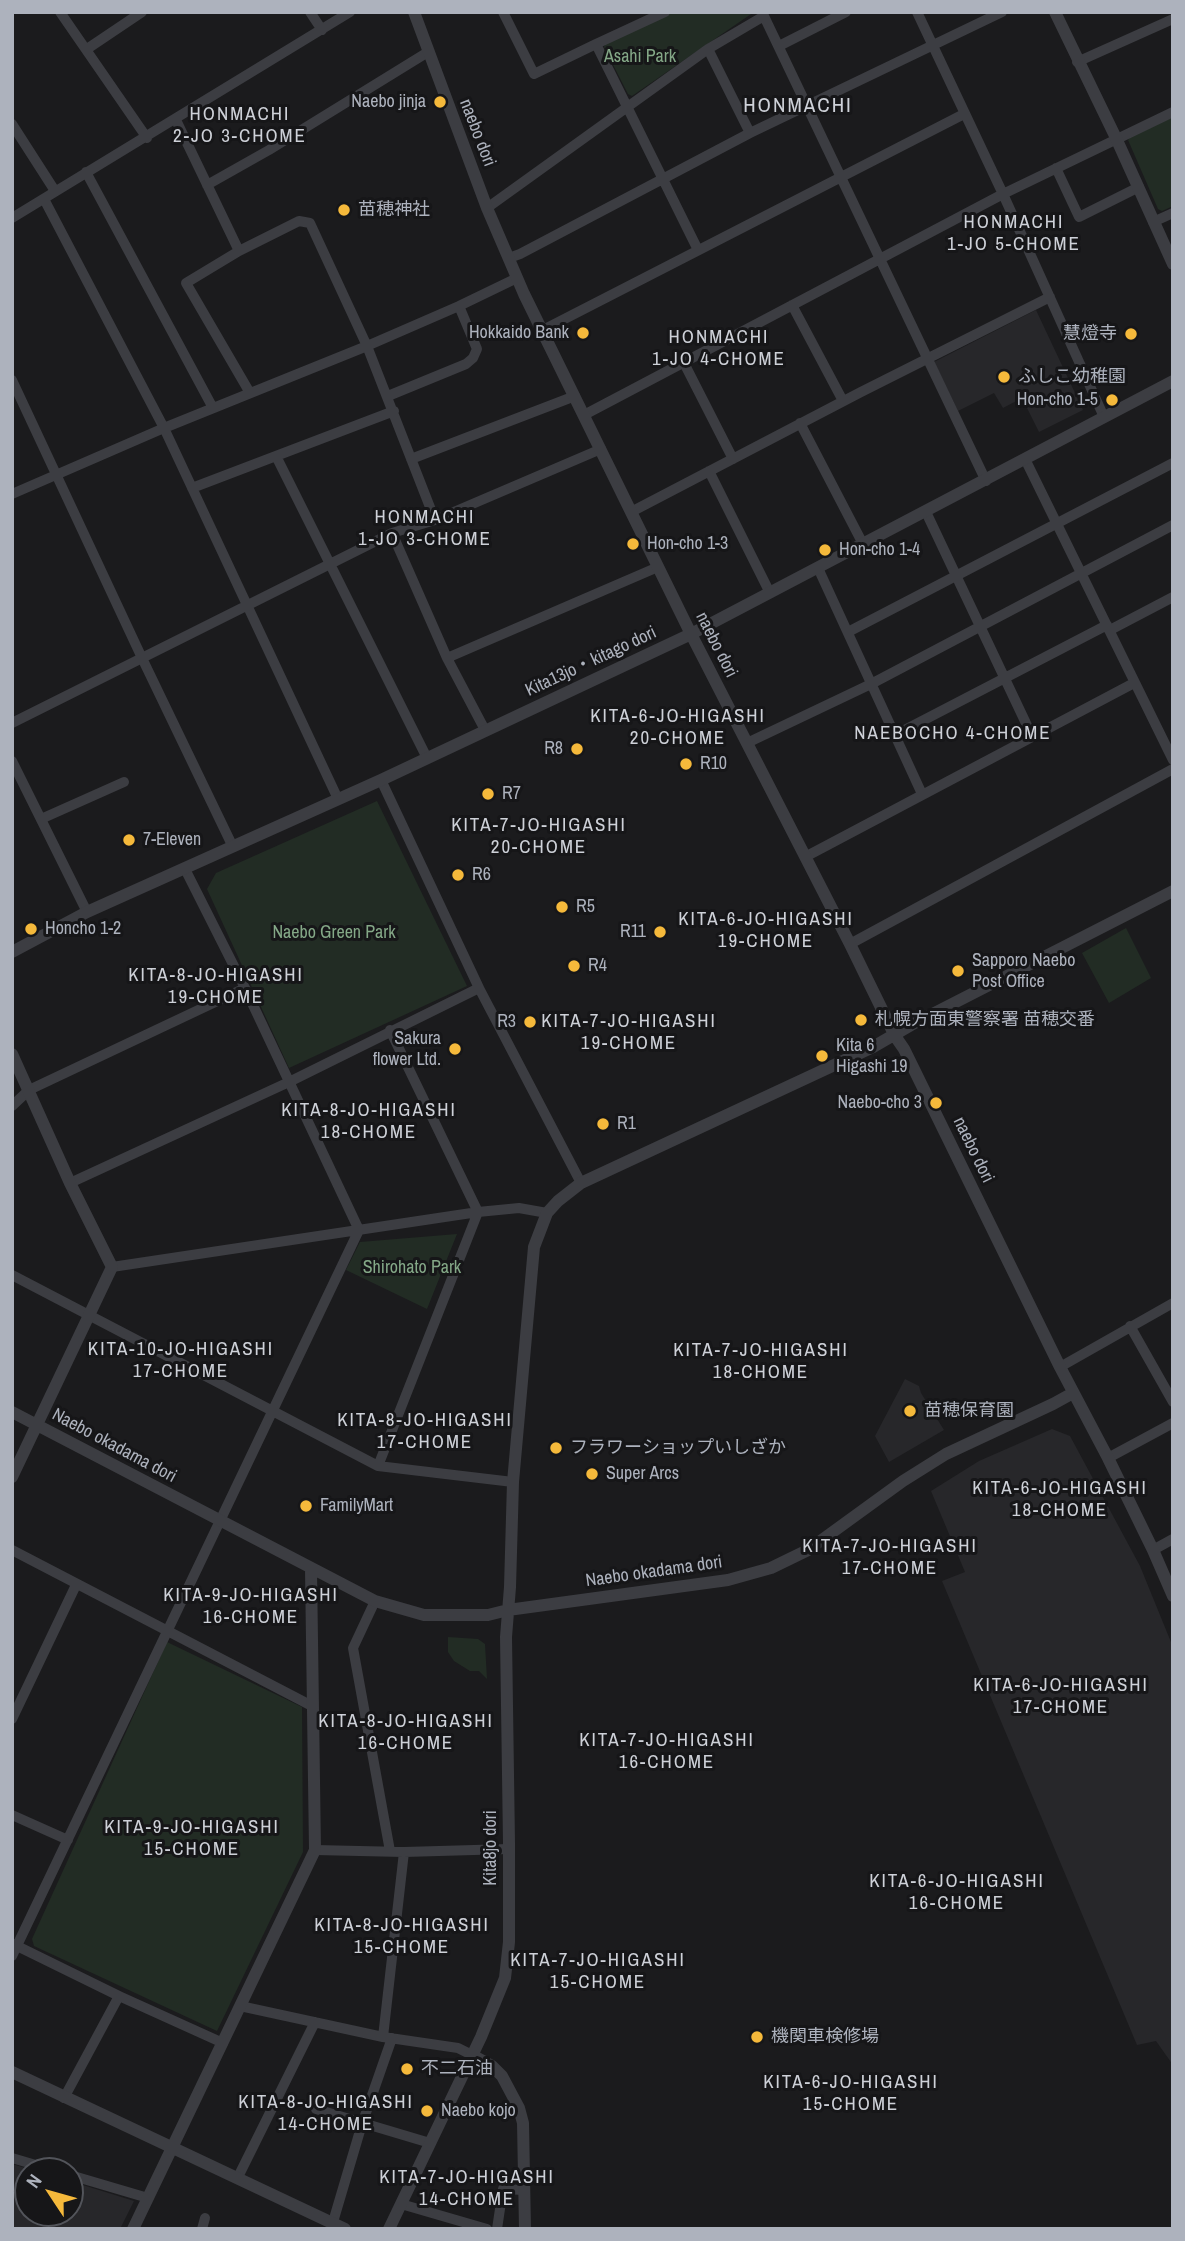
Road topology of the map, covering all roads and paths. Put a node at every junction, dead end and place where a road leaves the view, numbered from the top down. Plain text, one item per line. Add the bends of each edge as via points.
1 (60, 12) edge
2 (142, 12) edge
3 (310, 12) edge
4 (350, 12) edge
5 (414, 12) edge
6 (503, 12) edge
7 (665, 12) edge
8 (846, 12) edge
9 (917, 12) edge
10 (1002, 12) edge
11 (1055, 12) edge
12 (763, 14) edge
13 (1173, 19) edge
14 (322, 30) junction
15 (596, 44) junction
16 (779, 46) junction
17 (932, 46) junction
18 (87, 49) junction
19 (708, 49) junction
20 (428, 52) junction
21 (1077, 62) junction
22 (627, 106) junction
23 (807, 106) junction
24 (1173, 112) edge
25 (964, 114) junction
26 (176, 120) junction
27 (12, 124) edge
28 (750, 134) junction
29 (147, 138) junction
30 (1116, 138) junction
31 (1056, 168) junction
32 (86, 172) junction
33 (840, 177) junction
34 (662, 178) junction
35 (207, 185) junction
36 (1139, 187) junction
37 (55, 191) junction
38 (1003, 194) junction
39 (44, 199) junction
40 (487, 208) junction
41 (1173, 213) edge
42 (12, 218) edge
43 (1153, 222) junction
44 (698, 250) junction
45 (239, 251) junction
46 (509, 258) junction
47 (881, 258) junction
48 (1173, 264) edge
49 (517, 278) junction
50 (1050, 297) junction
51 (792, 305) junction
52 (459, 306) junction
53 (543, 330) junction
54 (367, 346) junction
55 (928, 358) junction
56 (682, 361) junction
57 (12, 380) edge
58 (1173, 381) edge
59 (250, 393) junction
60 (387, 396) junction
61 (575, 396) junction
62 (843, 401) junction
63 (213, 408) junction
64 (394, 411) junction
65 (584, 415) junction
66 (1104, 417) junction
67 (800, 424) junction
68 (164, 428) junction
69 (601, 449) junction
70 (276, 456) junction
71 (733, 458) junction
72 (411, 459) junction
73 (1025, 459) junction
74 (1173, 463) edge
75 (709, 471) junction
76 (57, 475) junction
77 (986, 481) junction
78 (192, 488) junction
79 (12, 494) edge
80 (631, 512) junction
81 (926, 512) junction
82 (435, 520) junction
83 (1056, 523) junction
84 (1173, 525) edge
85 (392, 533) junction
86 (863, 544) junction
87 (330, 562) junction
88 (658, 567) junction
89 (818, 568) junction
90 (1079, 573) junction
91 (957, 576) junction
92 (770, 593) junction
93 (1173, 597) edge
94 (247, 604) junction
95 (982, 627) junction
96 (1108, 628) junction
97 (848, 632) junction
98 (691, 634) junction
99 (142, 658) junction
100 (447, 658) junction
101 (1005, 679) junction
102 (1133, 683) junction
103 (871, 684) junction
104 (12, 723) edge
105 (485, 730) junction
106 (895, 735) junction
107 (1032, 736) junction
108 (747, 743) junction
109 (427, 758) junction
110 (1173, 760) edge
111 (12, 761) edge
112 (1173, 769) edge
113 (381, 780) junction
114 (124, 782) dead end
115 (922, 794) junction
116 (338, 799) junction
117 (41, 819) junction
118 (233, 847) junction
119 (805, 857) junction
120 (185, 869) junction
121 (1173, 891) edge
122 (87, 912) junction
123 (850, 944) junction
124 (12, 952) edge
125 (245, 988) junction
126 (479, 988) junction
127 (390, 1030) junction
128 (895, 1036) junction
129 (12, 1054) edge
130 (289, 1082) junction
131 (29, 1090) junction
132 (12, 1105) edge
133 (71, 1182) junction
134 (582, 1183) junction
135 (478, 1212) junction
136 (547, 1213) junction
137 (359, 1230) junction
138 (112, 1267) junction
139 (12, 1275) edge
140 (1173, 1303) edge
141 (89, 1316) junction
142 (1130, 1326) junction
143 (1060, 1367) junction
144 (1073, 1393) junction
145 (1173, 1402) edge
146 (12, 1412) edge
147 (272, 1413) junction
148 (1173, 1423) edge
149 (37, 1425) junction
150 (1108, 1458) junction
151 (378, 1466) junction
152 (12, 1477) edge
153 (513, 1482) junction
154 (220, 1522) junction
155 (1173, 1539) edge
156 (12, 1550) edge
157 (1153, 1550) junction
158 (311, 1570) junction
159 (76, 1585) junction
160 (1173, 1596) edge
161 (374, 1601) junction
162 (509, 1610) junction
163 (168, 1631) junction
164 (312, 1706) junction
165 (12, 1719) edge
166 (12, 1815) edge
167 (68, 1840) junction
168 (509, 1849) junction
169 (314, 1850) junction
170 (390, 1851) junction
171 (404, 1852) junction
172 (14, 1948) edge
173 (119, 1996) junction
174 (240, 2006) junction
175 (315, 2022) junction
176 (387, 2037) junction
177 (223, 2043) junction
178 (472, 2055) junction
179 (12, 2072) edge
180 (64, 2098) junction
181 (317, 2109) dead end
182 (362, 2123) junction
183 (430, 2143) junction
184 (173, 2146) junction
185 (238, 2177) junction
186 (84, 2179) edge
187 (524, 2190) junction
188 (148, 2198) junction
189 (401, 2204) junction
190 (333, 2222) junction
191 (133, 2229) edge
192 (345, 2229) edge
193 (390, 2229) edge
194 (487, 2229) edge
195 (497, 2229) edge
196 (525, 2229) edge

1 - 18 street
2 - 18 street
3 - 14 street
4 - 14 street
5 - 20 street, naebo dori
6 - 15 street via 534,74
7 - 15 street
8 - 16 street
9 - 17 street
10 - 17 street
11 - 21 street
12 - 16 street
12 - 19 street
13 - 21 street
14 - 26 street
15 - 22 street
16 - 23 street
17 - 23 street
17 - 25 street
18 - 29 street
19 - 22 street
19 - 28 street
20 - 35 street
20 - 40 street, naebo dori
21 - 30 street
22 - 34 street
22 - 40 street
23 - 28 street
23 - 33 street
24 - 30 street
25 - 33 street
25 - 38 street
26 - 29 street
26 - 35 street
27 - 37 street
28 - 34 street
29 - 32 street
30 - 31 street
30 - 36 street
31 - 36 street via 1079,217
31 - 38 street
32 - 37 street
32 - 63 street
33 - 44 street
33 - 47 street
34 - 44 street
34 - 46 street
35 - 45 street
36 - 43 street
37 - 39 street
38 - 47 street
38 - 50 street
39 - 42 street
39 - 68 street
40 - 46 street, naebo dori
41 - 43 street
43 - 48 street
44 - 53 street
45 - 54 street via 299,221 310,223
45 - 59 street via 186,283
46 - 49 street, naebo dori
47 - 51 street
47 - 55 street
49 - 52 street
49 - 53 street, naebo dori
50 - 55 street
50 - 66 street
51 - 56 street
51 - 62 street
52 - 54 street
52 - 60 street via 477,349 473,358
53 - 61 street, naebo dori
54 - 59 street
54 - 60 street
55 - 62 street
55 - 77 street
56 - 65 street
56 - 71 street
57 - 76 street
58 - 66 street, Kita13jo・kitago dori
59 - 63 street
60 - 64 street
61 - 65 street, naebo dori
61 - 72 street
62 - 67 street
63 - 68 street
64 - 70 street
64 - 72 street
65 - 69 street, naebo dori
66 - 73 street, Kita13jo・kitago dori
67 - 71 street
67 - 86 street
68 - 76 street
68 - 78 street
69 - 80 street, naebo dori
69 - 82 street
70 - 78 street
70 - 87 street
71 - 75 street
72 - 82 street
73 - 77 street, Kita13jo・kitago dori
73 - 83 street
74 - 83 street
75 - 80 street
75 - 92 street
76 - 79 street
76 - 99 street
77 - 81 street, Kita13jo・kitago dori
78 - 94 street
80 - 88 street, naebo dori
81 - 86 street, Kita13jo・kitago dori
81 - 91 street
82 - 85 street
83 - 90 street
83 - 91 street
84 - 90 street
85 - 87 street
85 - 100 street
86 - 89 street, Kita13jo・kitago dori
87 - 94 street
87 - 109 street
88 - 98 street, naebo dori
88 - 100 street
89 - 92 street, Kita13jo・kitago dori
89 - 97 street
90 - 95 street
90 - 96 street
91 - 95 street
91 - 97 street
92 - 98 street, Kita13jo・kitago dori
93 - 96 street
94 - 99 street
94 - 116 street
95 - 101 street
95 - 103 street
96 - 101 street
96 - 102 street
97 - 103 street
98 - 105 street, Kita13jo・kitago dori
98 - 108 street, naebo dori
99 - 104 street
99 - 118 street
100 - 105 street
101 - 106 street
101 - 107 street
102 - 107 street
102 - 110 street
103 - 106 street
103 - 108 street
105 - 109 street, Kita13jo・kitago dori
106 - 115 street
107 - 115 street
108 - 119 street, naebo dori
109 - 113 street, Kita13jo・kitago dori
111 - 117 street
112 - 123 street
113 - 116 street, Kita13jo・kitago dori
113 - 126 street
114 - 117 street
115 - 119 street
116 - 118 street, Kita13jo・kitago dori
117 - 122 street
118 - 120 street, Kita13jo・kitago dori
119 - 123 street, naebo dori
120 - 122 street, Kita13jo・kitago dori
120 - 125 street
121 - 128 street
122 - 124 street, Kita13jo・kitago dori
123 - 128 street, naebo dori
125 - 130 street
125 - 131 street
126 - 127 street
126 - 134 street
127 - 130 street
127 - 135 street
128 - 134 street
128 - 143 street, naebo dori
129 - 131 street
130 - 133 street
130 - 137 street
131 - 132 street
131 - 133 street
133 - 138 street
134 - 136 street
135 - 136 street via 519,1208
135 - 137 street
135 - 151 street
136 - 153 street, Kita8jo dori via 534,1247
137 - 138 street
137 - 147 street
138 - 141 street
139 - 141 street
140 - 142 street
141 - 147 street
141 - 149 street
142 - 143 street
142 - 145 street
143 - 144 street, naebo dori
144 - 150 street
144 - 162 street, Naebo okadama dori via 946,1454 808,1550 771,1568 728,1580
146 - 149 street, Naebo okadama dori
147 - 151 street
147 - 154 street
148 - 150 street
149 - 152 street
149 - 154 street, Naebo okadama dori
150 - 157 street
151 - 153 street
153 - 162 street, Kita8jo dori
154 - 158 street, Naebo okadama dori
154 - 163 street
155 - 157 street
156 - 159 street
157 - 160 street
158 - 161 street, Naebo okadama dori
158 - 164 street
159 - 163 street
159 - 165 street
161 - 162 street, Naebo okadama dori via 424,1615 488,1615
161 - 170 street via 353,1648
162 - 168 street, Kita8jo dori
163 - 164 street
163 - 167 street
164 - 169 street
166 - 167 street
167 - 172 street
168 - 171 street
168 - 178 street, Kita8jo dori via 505,1978
169 - 170 street
169 - 174 street
170 - 171 street
171 - 176 street
172 - 173 street
173 - 177 street
173 - 180 street
174 - 175 street
174 - 177 street
175 - 176 street
175 - 185 street
176 - 178 street via 458,2048
176 - 182 street
177 - 184 street
178 - 183 street, Kita8jo dori
178 - 187 street via 502,2076 519,2108
179 - 180 street
180 - 184 street
181 - 182 street
182 - 183 street
182 - 190 street
183 - 189 street, Kita8jo dori
184 - 185 street
184 - 188 street
185 - 190 street
186 - 188 street
187 - 195 street via 503,2189
187 - 196 street
188 - 191 street
189 - 193 street, Kita8jo dori
189 - 194 street
190 - 192 street

